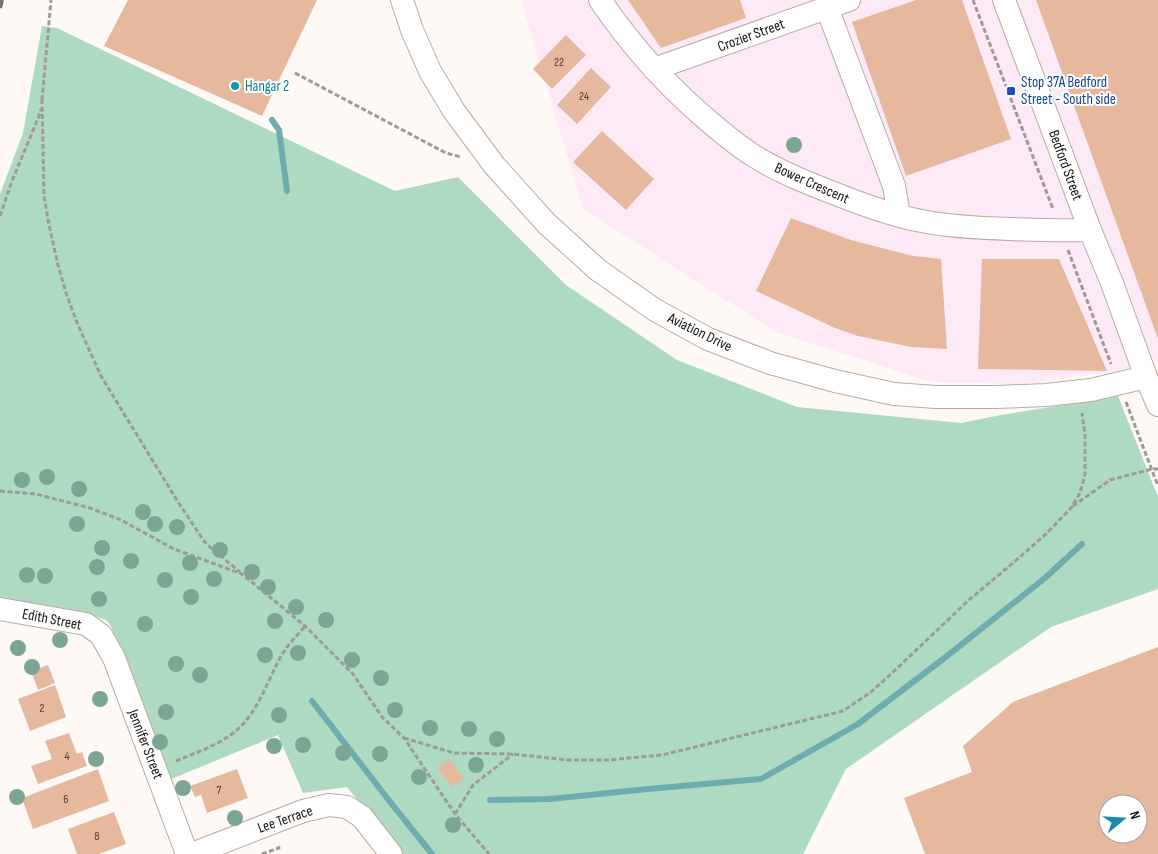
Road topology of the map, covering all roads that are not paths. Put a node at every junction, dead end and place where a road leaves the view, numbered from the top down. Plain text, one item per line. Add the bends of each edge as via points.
1 (402, 0) edge
2 (600, 0) edge
3 (848, 0) edge
4 (1004, 0) edge
5 (827, 8) junction
6 (654, 69) junction
7 (899, 215) junction
8 (1090, 230) junction
9 (1152, 378) edge
10 (1158, 405) edge
11 (0, 609) edge
12 (101, 636) joint
13 (187, 854) edge
14 (192, 854) edge
15 (391, 854) edge

1 - 9 street, Aviation Drive via 430,71 454,111 494,165 547,224 598,270 664,315 708,338 770,363 894,394 996,397 1079,392
2 - 6 street, Bower Crescent
3 - 5 street, Crozier Street
4 - 8 street, Bedford Street
5 - 6 street, Crozier Street
5 - 7 street via 894,186
6 - 7 street, Bower Crescent via 704,118 758,158 831,192
7 - 8 street, Bower Crescent via 926,222 982,228
8 - 9 street, Bedford Street
9 - 10 street, Bedford Street
11 - 12 street, Edith Street via 86,624
12 - 13 street, Jennifer Street via 114,658
14 - 15 street, Lee Terrace via 303,811 329,805 347,807 362,817

